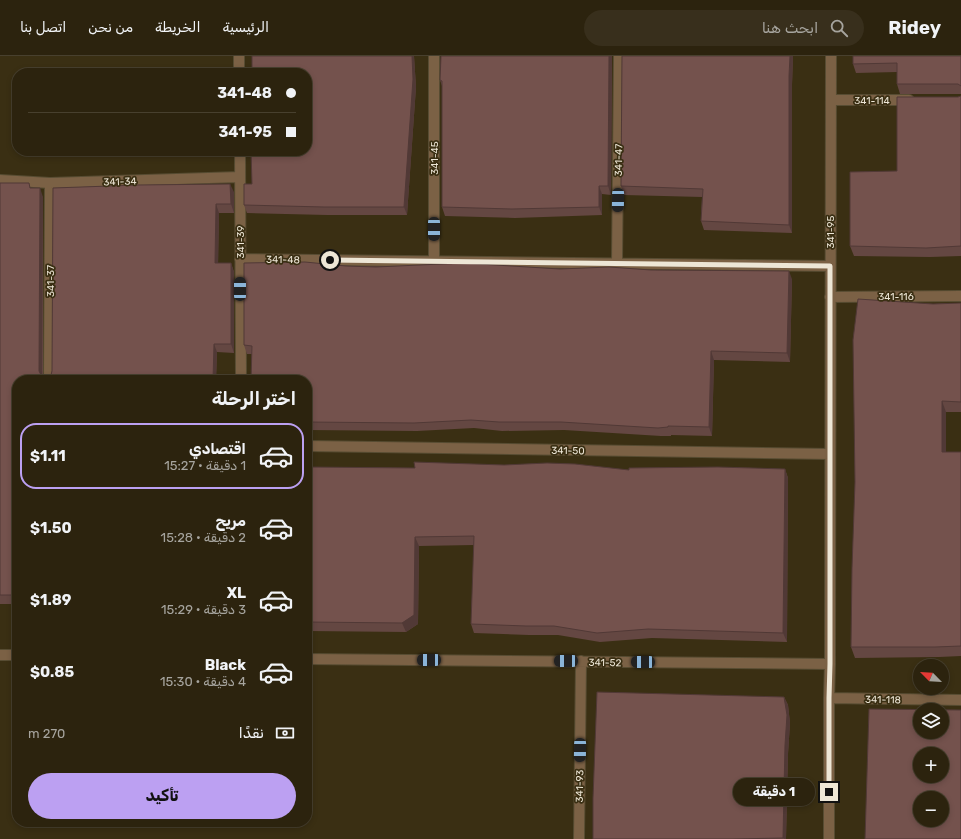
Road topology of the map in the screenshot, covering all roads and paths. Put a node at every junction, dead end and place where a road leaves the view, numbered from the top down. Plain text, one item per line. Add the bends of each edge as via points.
1 (239, 56) edge
2 (434, 56) edge
3 (620, 56) edge
4 (831, 56) edge
5 (239, 68) edge
6 (831, 100) junction
7 (923, 100) edge
8 (240, 156) edge
9 (240, 177) junction
10 (0, 180) edge
11 (50, 183) junction
12 (240, 259) junction
13 (434, 261) junction
14 (617, 263) junction
15 (830, 266) junction
16 (961, 296) edge
17 (830, 297) junction
18 (49, 375) edge
19 (241, 375) edge
20 (312, 446) edge
21 (830, 454) junction
22 (0, 655) edge
23 (12, 656) edge
24 (312, 659) edge
25 (581, 662) junction
26 (830, 664) junction
27 (829, 698) junction
28 (961, 700) edge
29 (579, 839) edge
30 (829, 839) edge

1 - 5 street
2 - 13 street, 341-45
3 - 14 street, 341-47
4 - 6 street, 341-95
6 - 7 street, 341-114
6 - 15 street, 341-95
8 - 9 street, 341-39
9 - 11 street, 341-34
9 - 12 street, 341-39
10 - 11 street, 341-34
11 - 18 street, 341-37
12 - 13 street, 341-48
12 - 19 street, 341-39
13 - 14 street, 341-48
14 - 15 street, 341-48
15 - 17 street, 341-95
16 - 17 street, 341-116
17 - 21 street, 341-95
20 - 21 street, 341-50
21 - 26 street, 341-95
22 - 23 street
24 - 25 street, 341-52
25 - 26 street, 341-52
25 - 29 street, 341-93
26 - 27 street, 341-95
27 - 28 street, 341-118
27 - 30 street, 341-95

